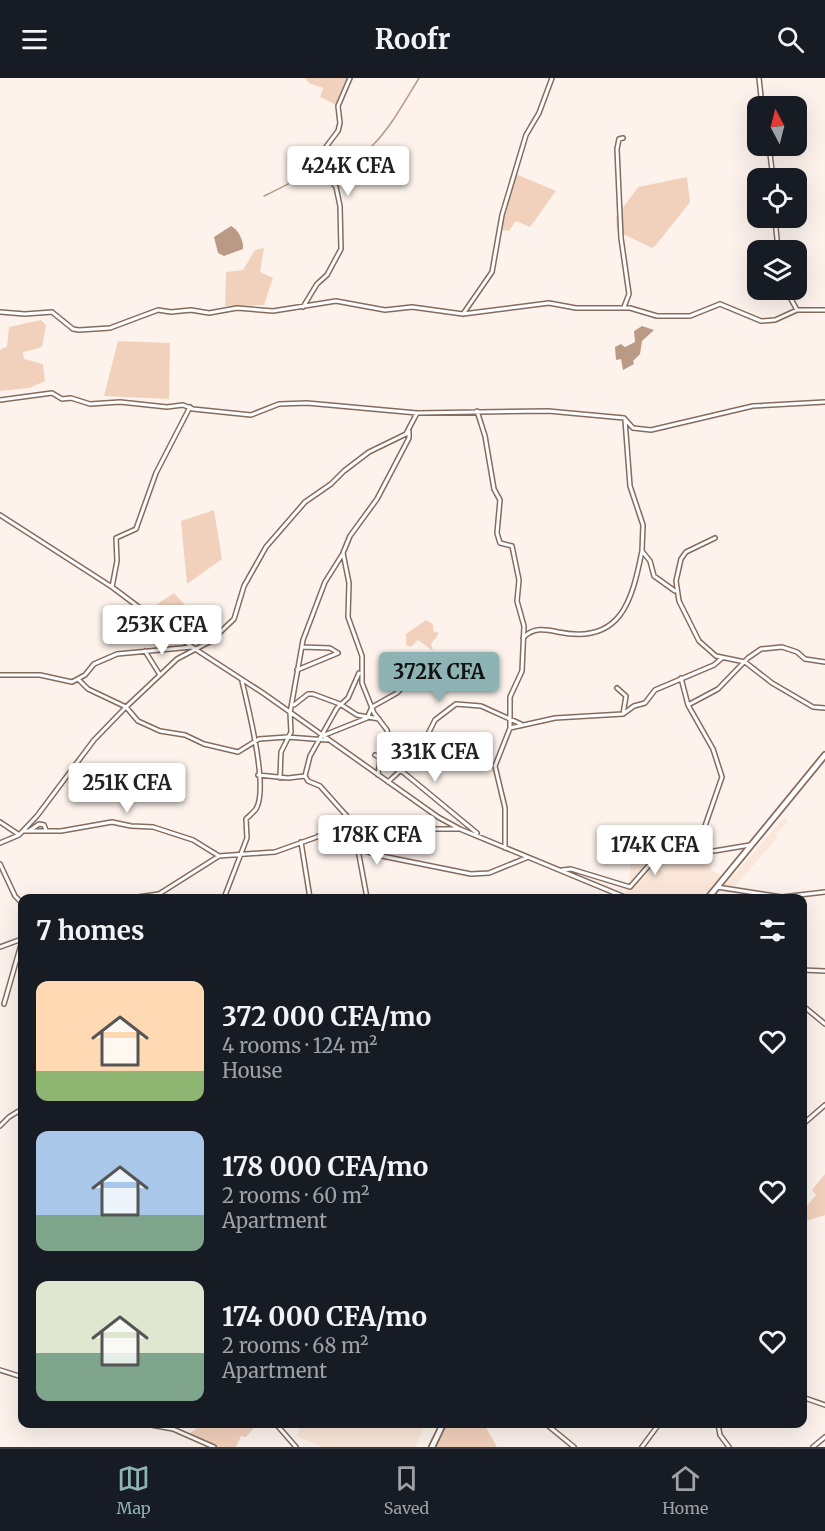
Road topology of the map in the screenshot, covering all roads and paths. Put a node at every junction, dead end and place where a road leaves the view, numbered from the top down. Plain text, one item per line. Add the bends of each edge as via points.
1 (350, 78) edge
2 (552, 78) edge
3 (759, 78) edge
4 (761, 96) edge
5 (623, 138) dead end
6 (792, 300) edge
7 (303, 307) junction
8 (624, 307) junction
9 (797, 310) junction
10 (825, 310) edge
11 (0, 312) edge
12 (464, 314) junction
13 (0, 400) edge
14 (825, 402) edge
15 (190, 407) junction
16 (477, 411) junction
17 (417, 413) junction
18 (624, 418) junction
19 (409, 431) junction
20 (0, 514) edge
21 (715, 538) dead end
22 (642, 551) junction
23 (343, 553) junction
24 (112, 587) junction
25 (676, 591) junction
26 (523, 638) junction
27 (302, 647) junction
28 (194, 648) junction
29 (145, 651) junction
30 (722, 658) junction
31 (745, 662) junction
32 (825, 662) edge
33 (297, 670) junction
34 (360, 671) junction
35 (0, 675) edge
36 (160, 675) junction
37 (449, 678) dead end
38 (681, 678) junction
39 (78, 680) junction
40 (242, 680) junction
41 (617, 688) dead end
42 (340, 704) junction
43 (688, 705) junction
44 (293, 706) junction
45 (126, 707) junction
46 (372, 707) junction
47 (825, 708) edge
48 (291, 713) junction
49 (623, 714) junction
50 (367, 718) junction
51 (379, 719) junction
52 (511, 719) junction
53 (523, 724) junction
54 (510, 728) junction
55 (287, 737) junction
56 (320, 738) junction
57 (255, 741) junction
58 (375, 755) dead end
59 (825, 755) edge
60 (380, 758) junction
61 (401, 770) junction
62 (378, 775) junction
63 (258, 776) junction
64 (306, 776) junction
65 (280, 778) junction
66 (388, 782) junction
67 (353, 823) junction
68 (1, 824) edge
69 (46, 830) junction
70 (460, 830) junction
71 (23, 831) junction
72 (28, 832) junction
73 (19, 835) junction
74 (318, 836) junction
75 (481, 836) junction
76 (301, 842) junction
77 (0, 843) edge
78 (751, 845) junction
79 (505, 848) junction
80 (697, 849) junction
81 (358, 850) junction
82 (241, 853) junction
83 (219, 856) junction
84 (526, 858) junction
85 (0, 864) edge
86 (560, 870) junction
87 (717, 888) junction
88 (228, 891) junction
89 (825, 892) edge
90 (159, 894) edge
91 (226, 894) edge
92 (229, 894) edge
93 (309, 894) edge
94 (366, 894) edge
95 (617, 894) edge
96 (712, 894) edge
97 (760, 894) edge
98 (807, 894) edge
99 (18, 899) edge
100 (18, 941) edge
101 (0, 947) edge
102 (18, 954) edge
103 (807, 970) edge
104 (825, 971) edge
105 (4, 1004) dead end
106 (807, 1009) edge
107 (825, 1024) edge
108 (825, 1105) edge
109 (18, 1111) edge
110 (807, 1121) edge
111 (0, 1126) edge
112 (0, 1370) edge
113 (18, 1376) edge
114 (807, 1398) edge
115 (825, 1405) edge
116 (164, 1428) edge
117 (279, 1428) edge
118 (441, 1428) edge
119 (551, 1428) edge
120 (656, 1428) edge
121 (719, 1428) edge
122 (825, 1437) edge
123 (214, 1447) edge
124 (296, 1447) edge
125 (432, 1447) edge
126 (574, 1447) edge
127 (642, 1447) edge
128 (729, 1447) edge
129 (813, 1447) edge

1 - 7 street via 338,106 338,131 316,162 336,188 341,249
2 - 12 street via 526,135 502,215 492,272
3 - 4 street
5 - 8 street via 619,139 617,149 628,294
6 - 9 street
7 - 11 street via 273,311 237,308 209,313 158,310 110,328 80,330 52,312
7 - 12 street via 336,301 385,310 412,307
8 - 9 street via 657,316 685,316 720,304 761,321 776,320
8 - 12 street via 576,308 549,303
9 - 10 street
13 - 15 street via 52,393 90,404
14 - 18 street via 753,406 651,430 633,428
15 - 17 street via 251,414 279,404 307,403
15 - 24 street via 156,473 136,529 115,539 117,561
16 - 17 street
16 - 18 street via 548,411
16 - 26 street via 494,489 500,500 498,541 513,546
17 - 19 street
18 - 22 street via 630,486 643,525
19 - 23 street via 386,484 350,536
19 - 28 street via 360,459 305,501 266,547 244,586 234,619 211,641
20 - 24 street
21 - 25 street via 686,552 680,561
22 - 25 street via 654,576
22 - 26 street via 631,596 615,622 592,633 544,629
23 - 27 street via 325,582
23 - 34 street via 349,583 348,616 361,650
24 - 28 street
25 - 30 street via 699,641
26 - 52 street via 522,671 510,697
27 - 33 street
27 - 33 street via 330,648 338,653
28 - 29 street
28 - 36 street
28 - 40 street
29 - 36 street
29 - 39 street via 117,654 94,664
30 - 31 street
30 - 38 street
31 - 32 street via 761,649 782,647 805,659
31 - 43 street via 718,689
31 - 47 street via 772,684 813,708
33 - 44 street
34 - 42 street via 348,698
34 - 46 street
35 - 39 street
36 - 45 street
37 - 46 street via 405,684
38 - 43 street
38 - 49 street
39 - 45 street
40 - 48 street
40 - 57 street
41 - 49 street via 626,696
42 - 44 street via 308,694
42 - 50 street
42 - 56 street
43 - 80 street via 713,749 722,777
44 - 48 street
45 - 57 street via 138,721 204,744 238,752
45 - 71 street via 94,740
46 - 50 street
46 - 51 street
48 - 55 street via 291,732
48 - 56 street
49 - 53 street
50 - 51 street
50 - 56 street
51 - 60 street via 388,738
52 - 53 street
52 - 54 street
52 - 61 street via 481,706 454,704 435,720 426,738 403,759
53 - 54 street
54 - 79 street via 495,766 505,808
55 - 56 street
55 - 57 street
55 - 65 street via 281,752
56 - 62 street
56 - 64 street via 310,756
57 - 63 street
58 - 60 street
59 - 78 street
60 - 61 street
60 - 62 street
61 - 66 street
61 - 75 street
62 - 66 street
63 - 65 street
63 - 82 street via 259,797 256,809 246,819 248,831
64 - 65 street
64 - 67 street
66 - 70 street
67 - 70 street via 367,819
67 - 74 street
67 - 81 street
68 - 73 street
69 - 72 street
69 - 72 street via 39,824
69 - 83 street via 112,822 153,827 193,840
70 - 75 street
71 - 72 street
71 - 73 street
73 - 77 street
74 - 76 street
74 - 81 street
75 - 79 street
76 - 82 street via 267,854
76 - 93 street
78 - 80 street via 714,851
78 - 87 street
79 - 84 street
80 - 86 street via 677,849 657,859 630,887 571,869
81 - 84 street via 476,875
81 - 94 street
82 - 83 street
82 - 88 street
83 - 90 street
84 - 86 street
85 - 99 street
86 - 95 street
87 - 96 street
87 - 97 street
88 - 91 street
88 - 92 street
89 - 98 street
100 - 101 street
102 - 105 street
103 - 104 street
106 - 107 street
108 - 110 street
109 - 111 street
112 - 113 street
114 - 115 street
116 - 123 street
117 - 124 street
118 - 125 street
119 - 126 street
120 - 127 street
121 - 128 street
122 - 129 street

